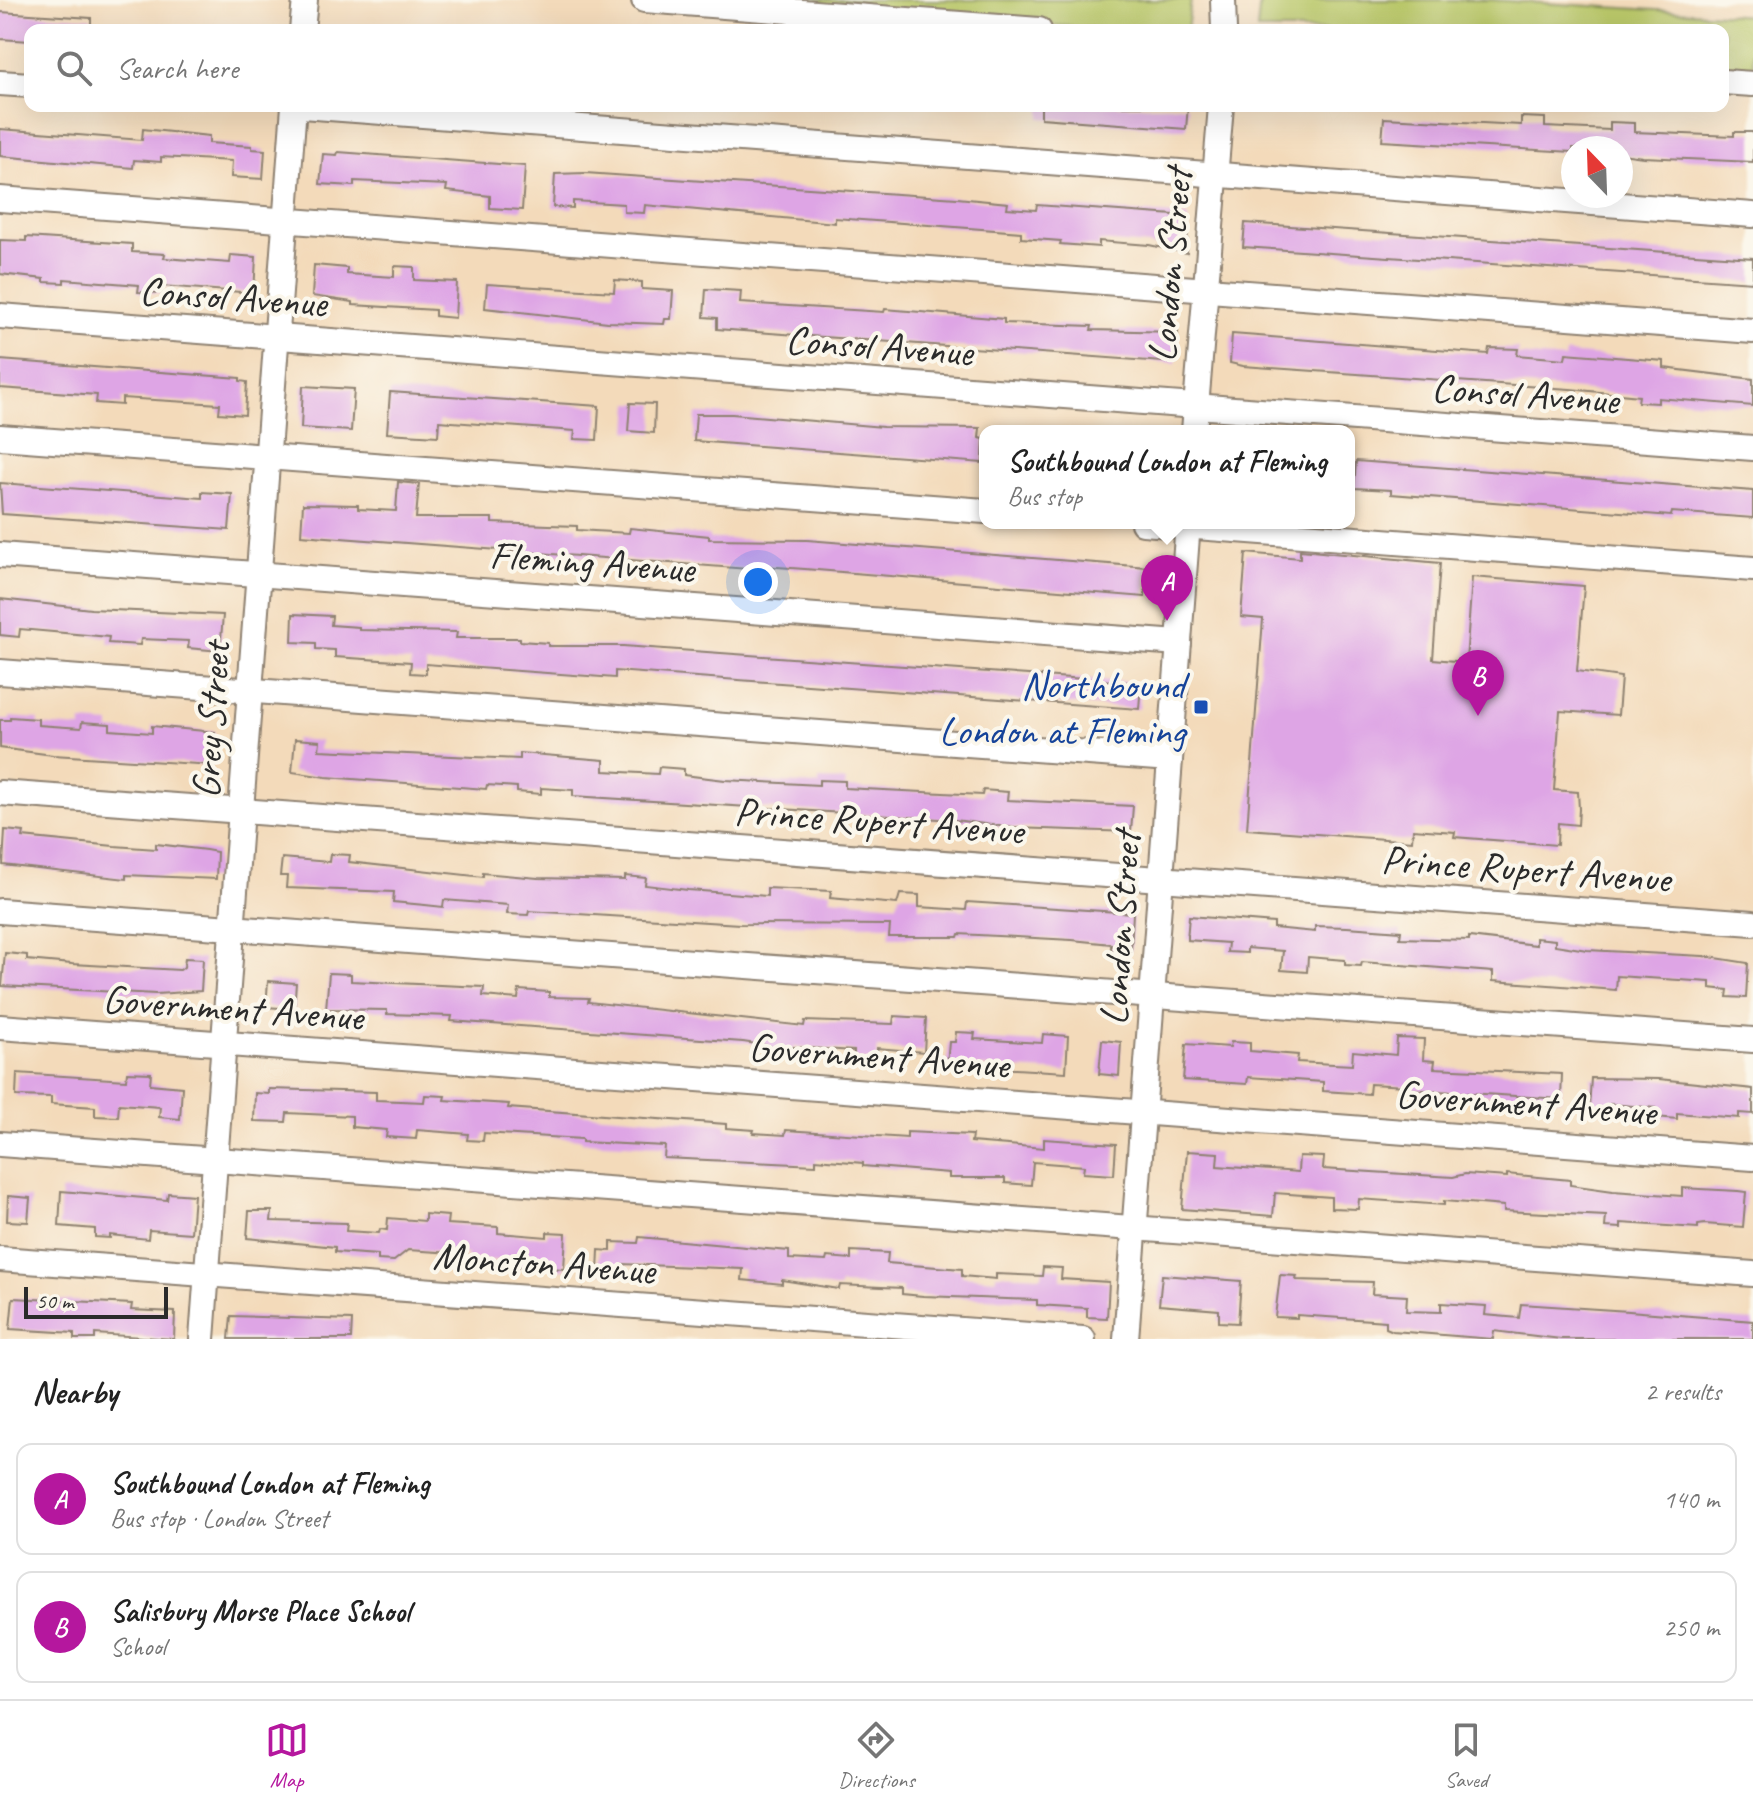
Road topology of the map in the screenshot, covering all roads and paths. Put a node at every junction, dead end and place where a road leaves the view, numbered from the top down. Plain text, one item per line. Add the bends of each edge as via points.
1 (305, 0) edge
2 (644, 0) edge
3 (1223, 0) edge
4 (303, 24) edge
5 (960, 24) edge
6 (1224, 24) edge
7 (1729, 82) edge
8 (0, 83) edge
9 (1753, 84) edge
10 (24, 85) edge
11 (294, 112) edge
12 (383, 112) edge
13 (1220, 112) edge
14 (1215, 174) junction
15 (0, 199) edge
16 (1753, 215) edge
17 (285, 222) junction
18 (1205, 290) junction
19 (0, 316) edge
20 (1753, 331) edge
21 (278, 338) junction
22 (1195, 419) edge
23 (1310, 425) edge
24 (1355, 427) edge
25 (0, 437) edge
26 (1753, 448) edge
27 (264, 458) junction
28 (979, 511) edge
29 (1187, 529) edge
30 (1238, 529) edge
31 (0, 555) edge
32 (1753, 569) edge
33 (258, 574) junction
34 (1179, 643) junction
35 (0, 672) edge
36 (251, 690) junction
37 (1170, 759) junction
38 (0, 793) edge
39 (242, 810) junction
40 (1161, 879) junction
41 (0, 911) edge
42 (1753, 923) edge
43 (233, 927) junction
44 (1152, 996) junction
45 (0, 1027) edge
46 (1753, 1040) edge
47 (225, 1044) junction
48 (1144, 1112) junction
49 (0, 1144) edge
50 (1753, 1158) edge
51 (216, 1159) junction
52 (1135, 1228) junction
53 (0, 1259) edge
54 (1753, 1274) edge
55 (207, 1275) junction
56 (202, 1339) edge
57 (1083, 1339) edge
58 (1126, 1339) edge

1 - 4 street
2 - 5 street
3 - 6 street
7 - 9 street
8 - 10 street
11 - 17 street, Grey Street
12 - 14 street
13 - 14 street, London Street
14 - 16 street
14 - 18 street, London Street
15 - 17 street
17 - 18 street
17 - 21 street, Grey Street
18 - 20 street
18 - 22 street, London Street
19 - 21 street, Consol Avenue
21 - 22 street, Consol Avenue
21 - 27 street, Grey Street
22 - 23 street, Consol Avenue
24 - 26 street, Consol Avenue
25 - 27 street
27 - 28 street
27 - 33 street, Grey Street
29 - 34 street, London Street
30 - 32 street
31 - 33 street, Fleming Avenue
33 - 34 street, Fleming Avenue
33 - 36 street, Grey Street
34 - 37 street, London Street
35 - 36 street
36 - 37 street
36 - 39 street, Grey Street
37 - 40 street, London Street
38 - 39 street, Prince Rupert Avenue
39 - 40 street, Prince Rupert Avenue
39 - 43 street, Grey Street
40 - 42 street, Prince Rupert Avenue
40 - 44 street, London Street
41 - 43 street
43 - 44 street
43 - 47 street, Grey Street
44 - 46 street
44 - 48 street, London Street
45 - 47 street, Government Avenue
47 - 48 street, Government Avenue
47 - 51 street, Grey Street
48 - 50 street, Government Avenue
48 - 52 street, London Street
49 - 51 street
51 - 52 street
51 - 55 street, Grey Street
52 - 54 street
52 - 58 street, London Street
53 - 55 street, Moncton Avenue
55 - 56 street, Grey Street
55 - 57 street, Moncton Avenue

